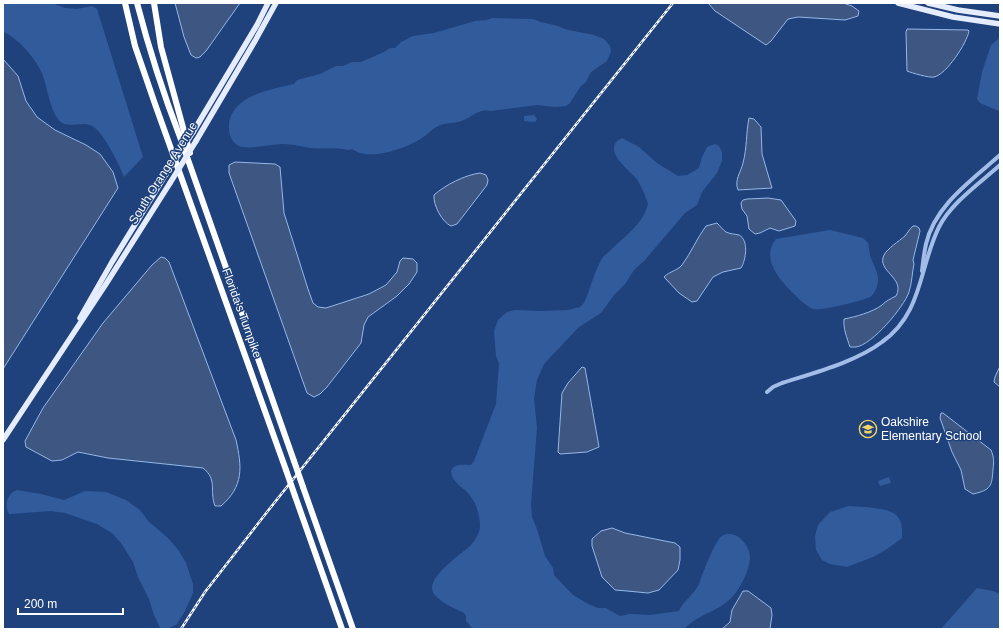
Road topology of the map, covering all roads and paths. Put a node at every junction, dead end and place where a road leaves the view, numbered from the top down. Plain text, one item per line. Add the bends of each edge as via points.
1 (124, 3) edge
2 (137, 3) edge
3 (154, 3) edge
4 (268, 3) edge
5 (276, 3) edge
6 (898, 3) edge
7 (928, 3) edge
8 (939, 6) junction
9 (937, 14) junction
10 (1000, 16) edge
11 (1000, 24) edge
12 (1000, 155) edge
13 (1000, 165) edge
14 (191, 169) junction
15 (921, 283) junction
16 (61, 351) junction
17 (767, 392) dead end
18 (3, 440) edge
19 (342, 629) edge
20 (353, 629) edge

1 - 19 highway, Florida's Turnpike, bridge via 135,46 155,104
2 - 14 highway, Florida's Turnpike via 156,73
3 - 14 highway via 162,47 190,150
4 - 16 main road, South Orange Avenue, bridge
5 - 16 main road, South Orange Avenue, bridge via 196,141
6 - 9 main road
7 - 8 main road
8 - 9 street
8 - 10 main road
9 - 11 main road
12 - 15 street via 947,204 934,221 926,243
13 - 15 street via 965,195 939,226
14 - 20 highway, Florida's Turnpike, bridge
15 - 17 street via 915,301 901,324 883,342 860,356 782,383
16 - 18 main road, South Orange Avenue

